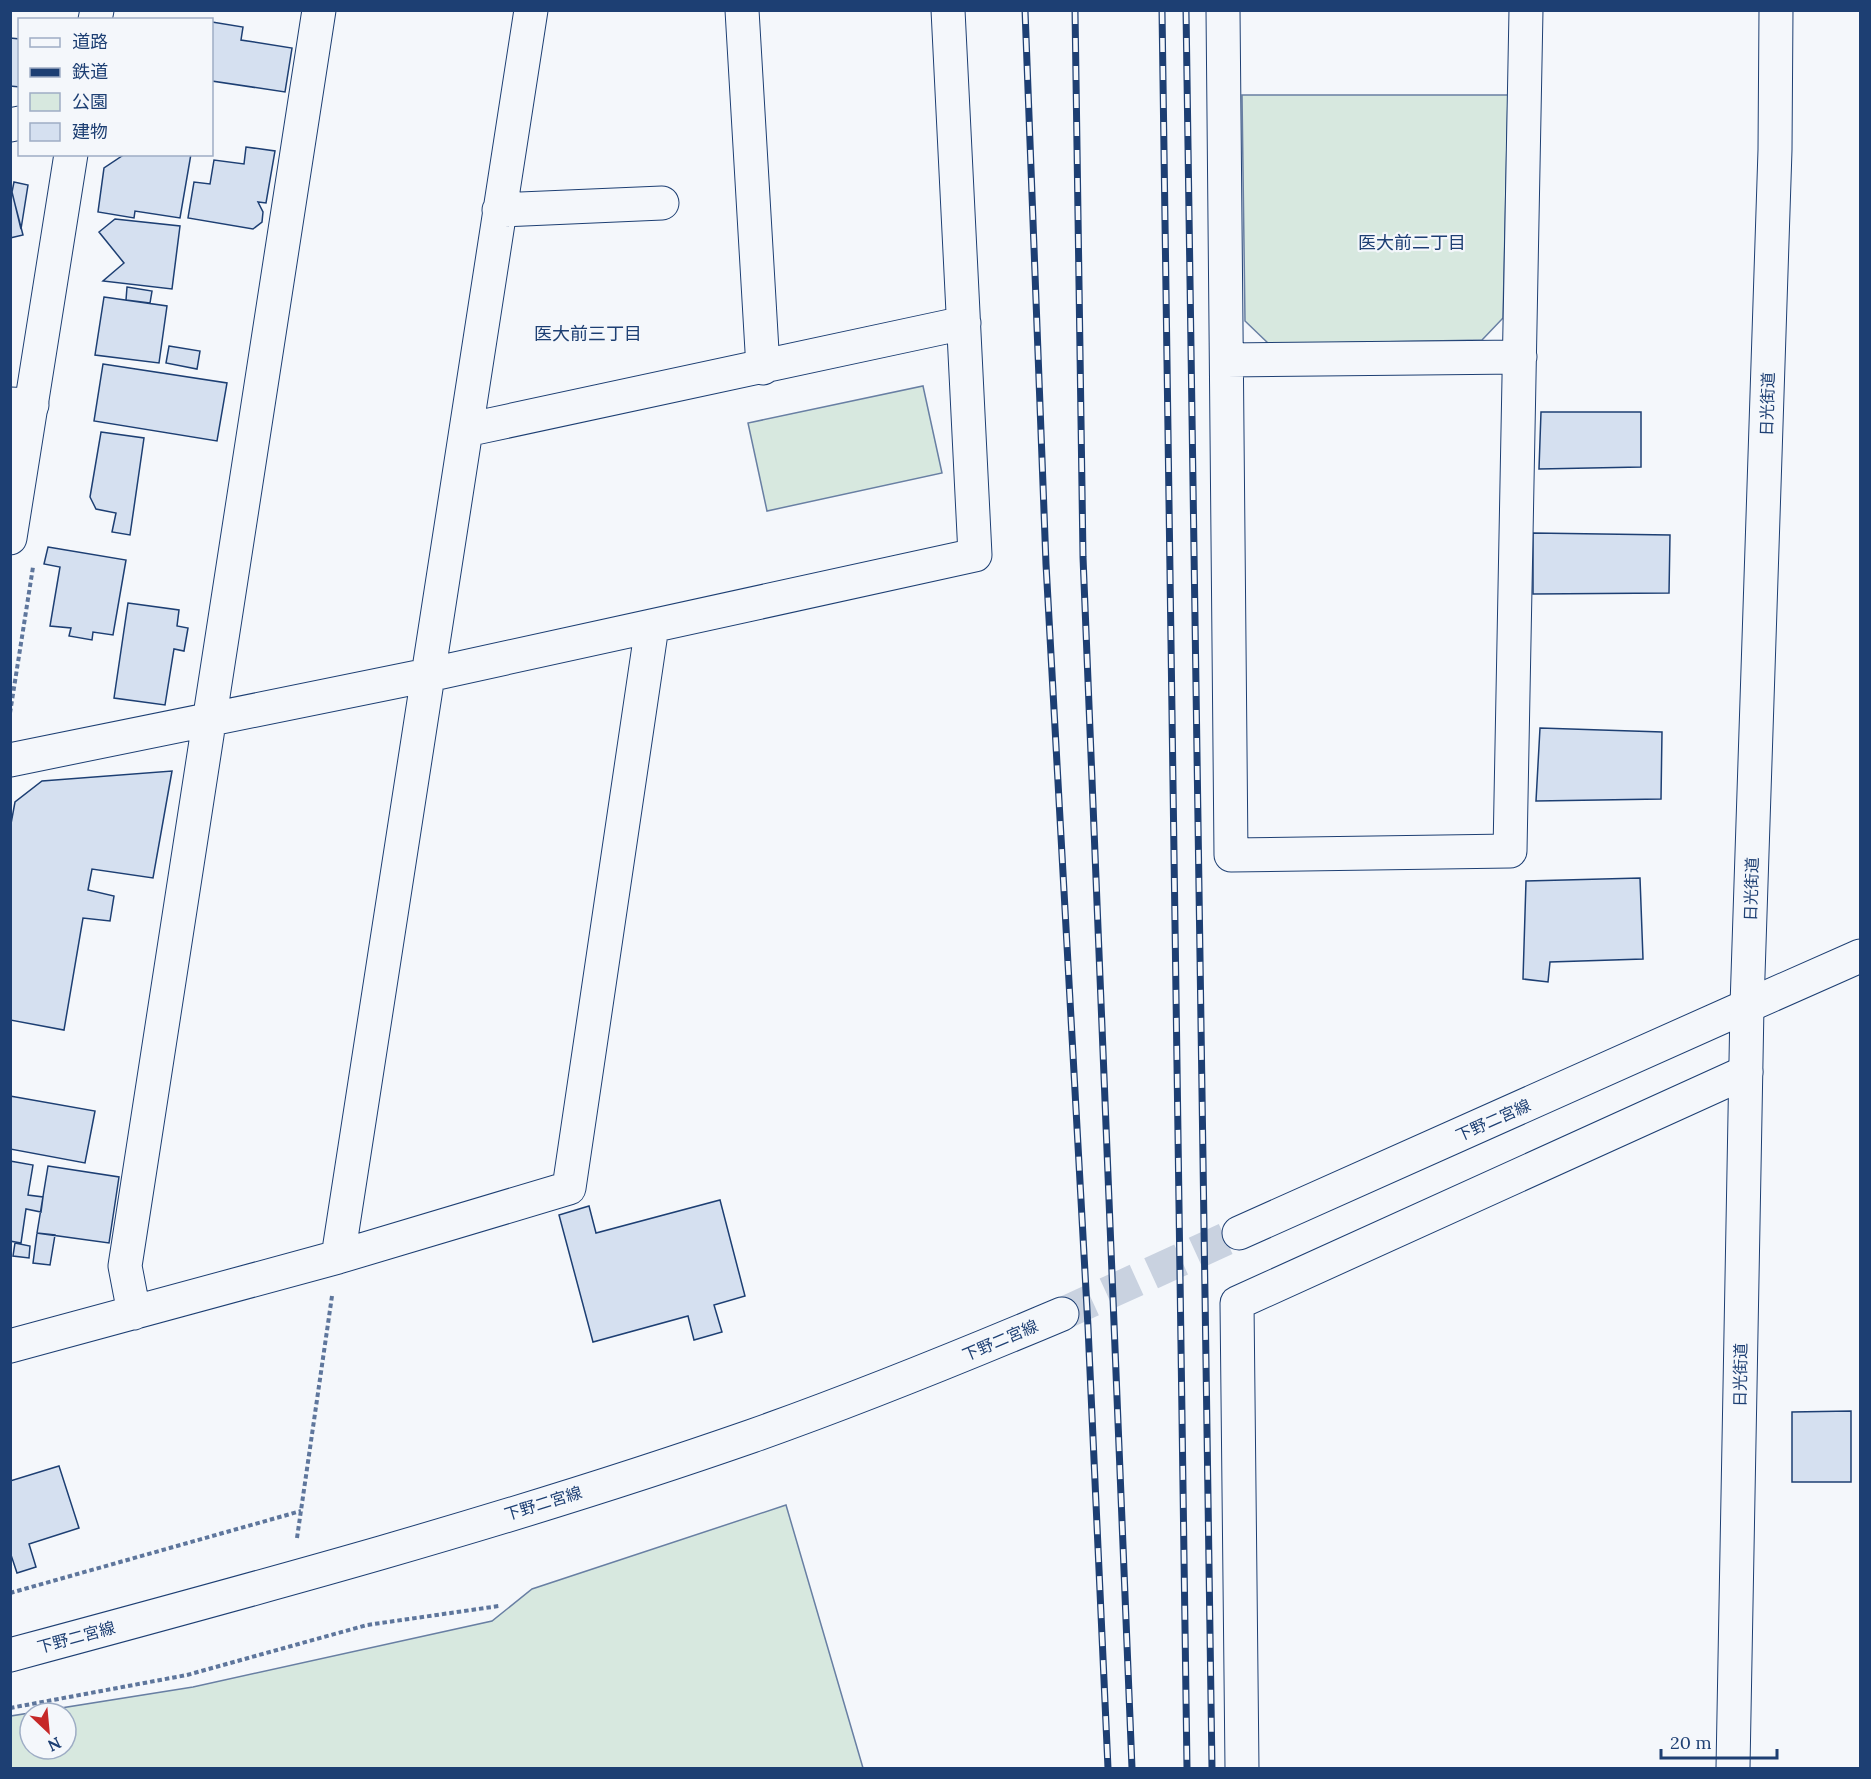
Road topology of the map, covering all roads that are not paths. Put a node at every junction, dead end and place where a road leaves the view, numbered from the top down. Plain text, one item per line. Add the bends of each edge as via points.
1 (320, 10) edge
2 (531, 10) edge
3 (742, 10) edge
4 (948, 10) edge
5 (1223, 10) edge
6 (1526, 10) edge
7 (1776, 10) edge
8 (71, 156) edge
9 (662, 203) dead end
10 (499, 210) junction
11 (964, 323) junction
12 (1520, 357) junction
13 (1227, 360) junction
14 (763, 368) junction
15 (21, 405) edge
16 (466, 430) junction
17 (10, 538) edge
18 (652, 626) junction
19 (428, 675) junction
20 (209, 720) junction
21 (10, 760) edge
22 (1860, 956) edge
23 (1748, 1006) junction
24 (1746, 1072) junction
25 (1239, 1233) tunnel mouth
26 (338, 1257) junction
27 (134, 1313) junction
28 (1062, 1314) tunnel mouth
29 (10, 1347) edge
30 (10, 1655) edge
31 (1242, 1768) edge
32 (1733, 1768) edge

1 - 20 main road
2 - 10 main road
3 - 14 main road
4 - 11 main road
5 - 13 main road
6 - 12 main road
7 - 23 main road, 日光街道
8 - 15 main road
9 - 10 main road
10 - 16 main road
11 - 14 main road
11 - 18 main road via 975,555
12 - 13 main road
12 - 13 main road via 1510,851 1232,855
14 - 16 main road
15 - 17 main road
16 - 19 main road
18 - 19 main road
18 - 26 main road via 569,1188
19 - 20 main road
19 - 26 main road
20 - 21 main road
20 - 27 main road via 125,1266
22 - 23 main road, 下野二宮線
23 - 24 main road, 日光街道
23 - 25 main road, 下野二宮線
24 - 31 main road via 1237,1303
24 - 32 main road, 日光街道
26 - 27 main road
27 - 29 main road
28 - 30 main road, 下野二宮線 via 901,1381 751,1436 533,1507 291,1580

